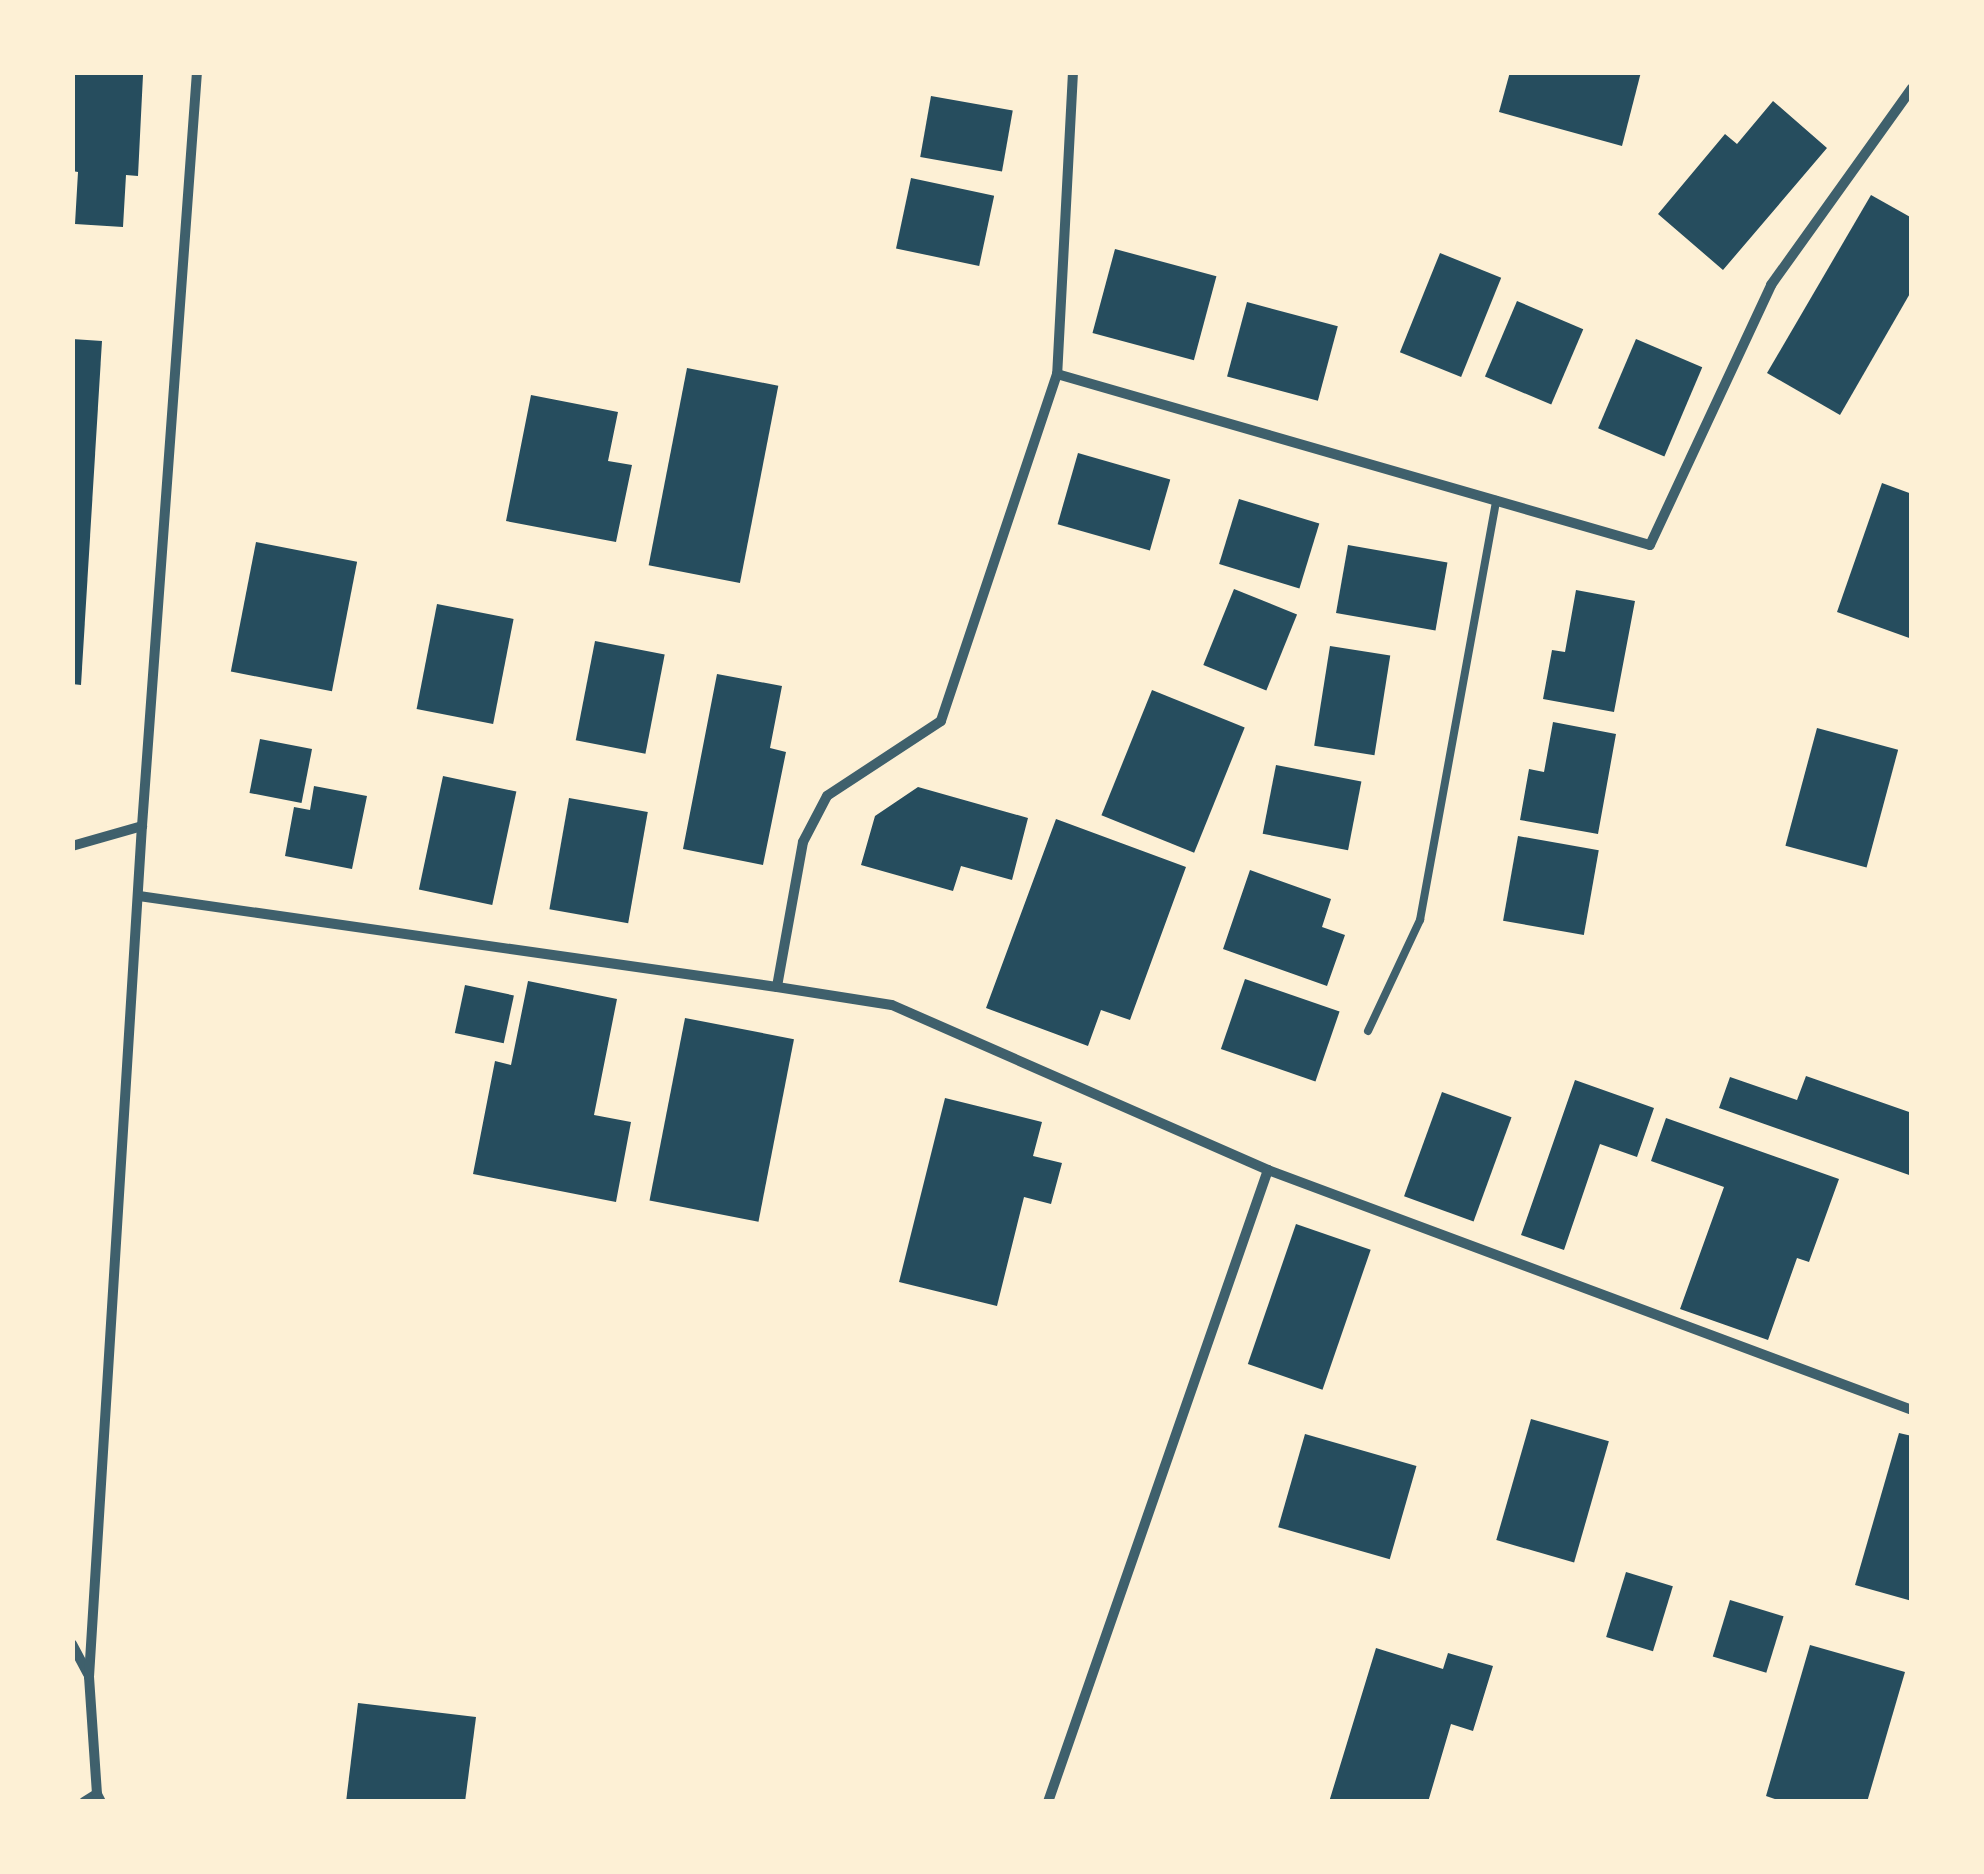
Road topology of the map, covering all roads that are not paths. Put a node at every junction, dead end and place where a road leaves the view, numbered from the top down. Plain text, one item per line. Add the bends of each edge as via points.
1 (197, 72) edge
2 (1074, 72) edge
3 (1912, 88) edge
4 (1056, 374) junction
5 (1496, 500) junction
6 (142, 826) junction
7 (72, 846) edge
8 (140, 896) junction
9 (778, 987) junction
10 (1368, 1031) dead end
11 (1268, 1170) junction
12 (1912, 1410) edge
13 (72, 1644) edge
14 (90, 1677) junction
15 (99, 1798) edge
16 (84, 1802) edge
17 (1048, 1802) edge

1 - 6 street
2 - 4 street
3 - 5 street via 1771,285 1650,545
4 - 5 street
4 - 9 street via 941,721 827,796 803,842
5 - 10 lane via 1420,920
6 - 7 street
6 - 8 street
8 - 9 street
8 - 14 street
9 - 11 street via 892,1005
11 - 12 street
11 - 17 street
13 - 14 street
14 - 15 street
15 - 16 street

